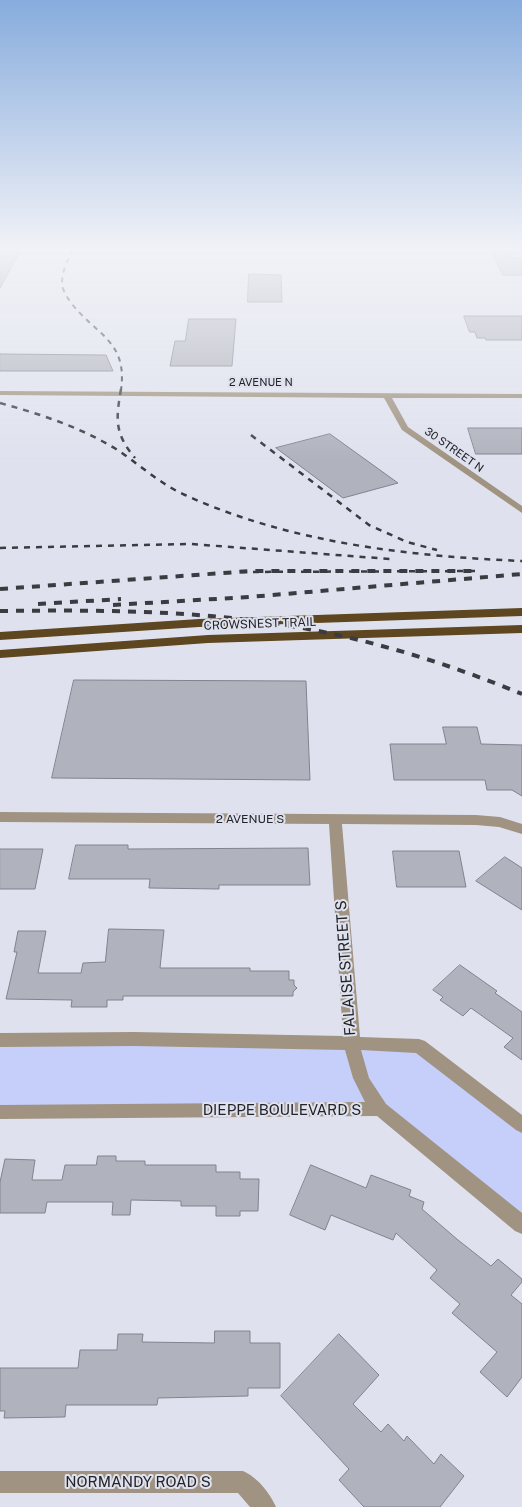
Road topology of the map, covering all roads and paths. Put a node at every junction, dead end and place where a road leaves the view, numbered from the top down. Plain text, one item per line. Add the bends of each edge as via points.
1 (0, 393) edge
2 (387, 395) junction
3 (522, 396) edge
4 (522, 510) edge
5 (522, 612) edge
6 (522, 630) edge
7 (0, 636) edge
8 (0, 654) edge
9 (0, 817) edge
10 (335, 820) junction
11 (522, 829) edge
12 (0, 1040) edge
13 (352, 1043) junction
14 (380, 1109) junction
15 (0, 1112) edge
16 (522, 1125) edge
17 (522, 1225) edge
18 (0, 1482) edge
19 (265, 1507) edge

1 - 2 street, 2 AVENUE N
2 - 3 street, 2 AVENUE N
2 - 4 street, 30 STREET N via 405,428
5 - 7 highway, CROWSNEST TRAIL via 198,623
6 - 8 highway, CROWSNEST TRAIL via 208,639
9 - 10 street, 2 AVENUE S
10 - 11 street, 2 AVENUE S via 476,820 500,822
10 - 13 street, FALAISE STREET S
12 - 13 street
13 - 14 street, FALAISE STREET S via 363,1085
13 - 16 street via 418,1046
14 - 15 street, DIEPPE BOULEVARD S
14 - 17 street
18 - 19 street, NORMANDY ROAD S via 243,1482

